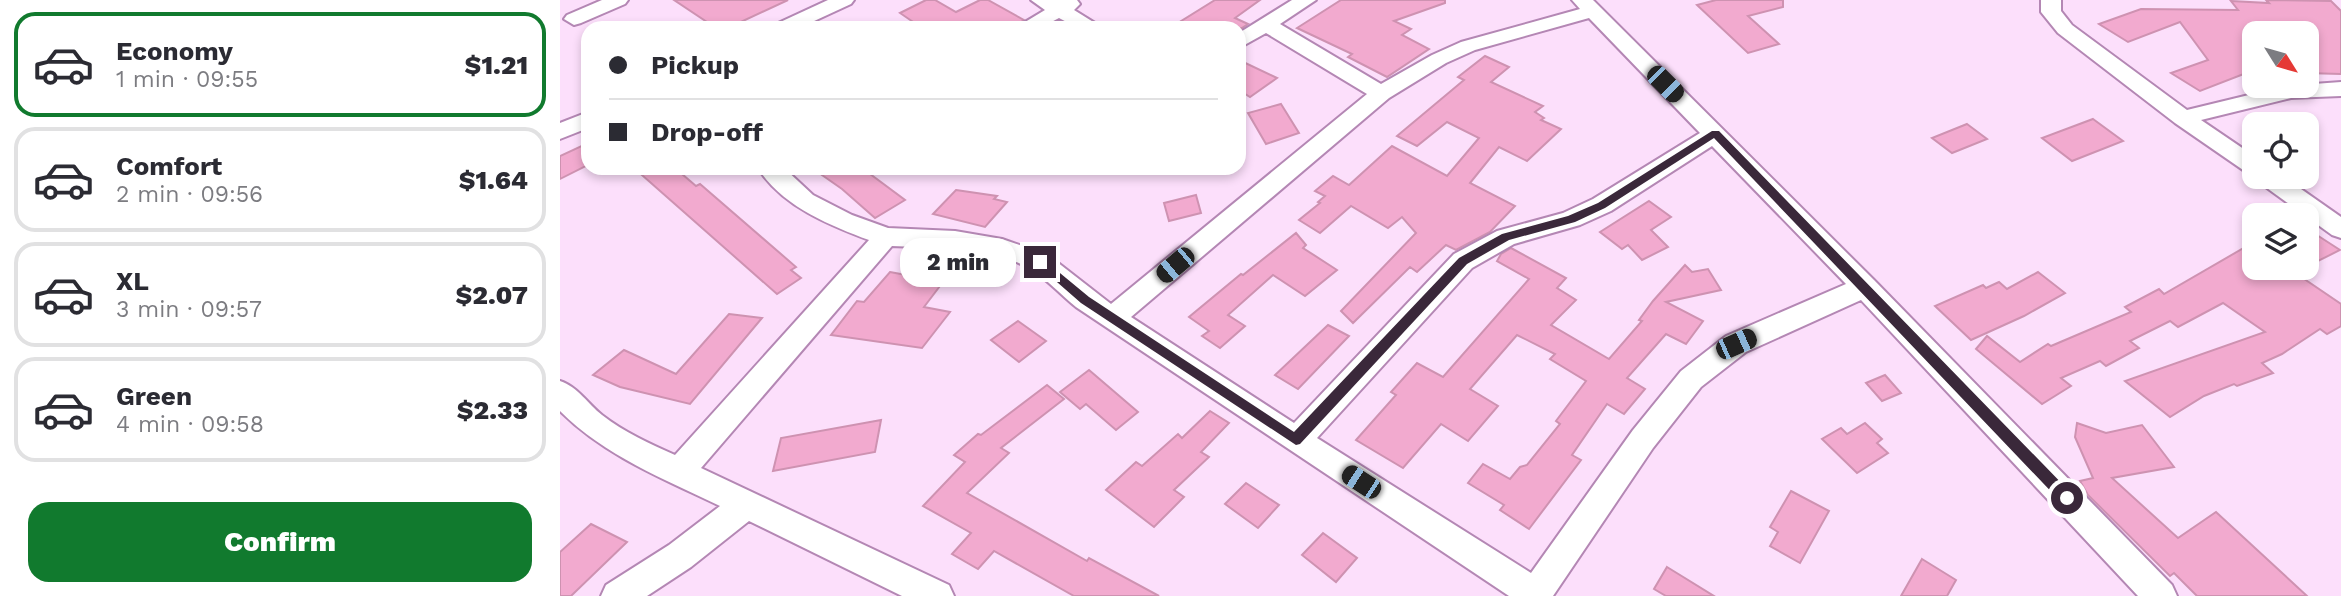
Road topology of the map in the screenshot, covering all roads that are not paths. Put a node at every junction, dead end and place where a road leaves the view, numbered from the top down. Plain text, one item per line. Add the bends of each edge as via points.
1 (618, 0) edge
2 (844, 0) edge
3 (1041, 0) edge
4 (1306, 0) edge
5 (2050, 0) edge
6 (1068, 5) edge
7 (1587, 6) edge
8 (574, 19) edge
9 (798, 21) edge
10 (1038, 21) edge
11 (1085, 21) edge
12 (1266, 24) junction
13 (1246, 37) edge
14 (2341, 89) edge
15 (1381, 93) junction
16 (2183, 118) junction
17 (581, 122) edge
18 (560, 132) edge
19 (1715, 134) junction
20 (2242, 159) edge
21 (777, 175) edge
22 (2285, 189) edge
23 (2341, 229) edge
24 (886, 236) junction
25 (1865, 287) junction
26 (1113, 317) junction
27 (560, 393) edge
28 (1296, 440) junction
29 (680, 471) junction
30 (746, 505) junction
31 (1534, 595) edge
32 (618, 596) edge
33 (937, 596) edge
34 (2158, 596) edge

1 - 8 street
2 - 9 street
3 - 6 street
4 - 12 street
5 - 16 street via 2051,12 2064,29
6 - 10 street
6 - 11 street
7 - 15 street via 1468,46
7 - 19 street
12 - 13 street
12 - 15 street
14 - 16 street via 2291,91
15 - 26 street
16 - 20 street
17 - 18 street
19 - 25 street
19 - 28 street via 1602,205 1506,237 1463,261
21 - 24 street via 805,201
22 - 23 street
24 - 26 street via 1002,248 1040,262
24 - 29 street
25 - 31 street via 1736,344 1691,379 1643,439
25 - 34 street
26 - 28 street
27 - 29 street via 602,430
28 - 31 street
29 - 30 street
30 - 32 street
30 - 33 street

